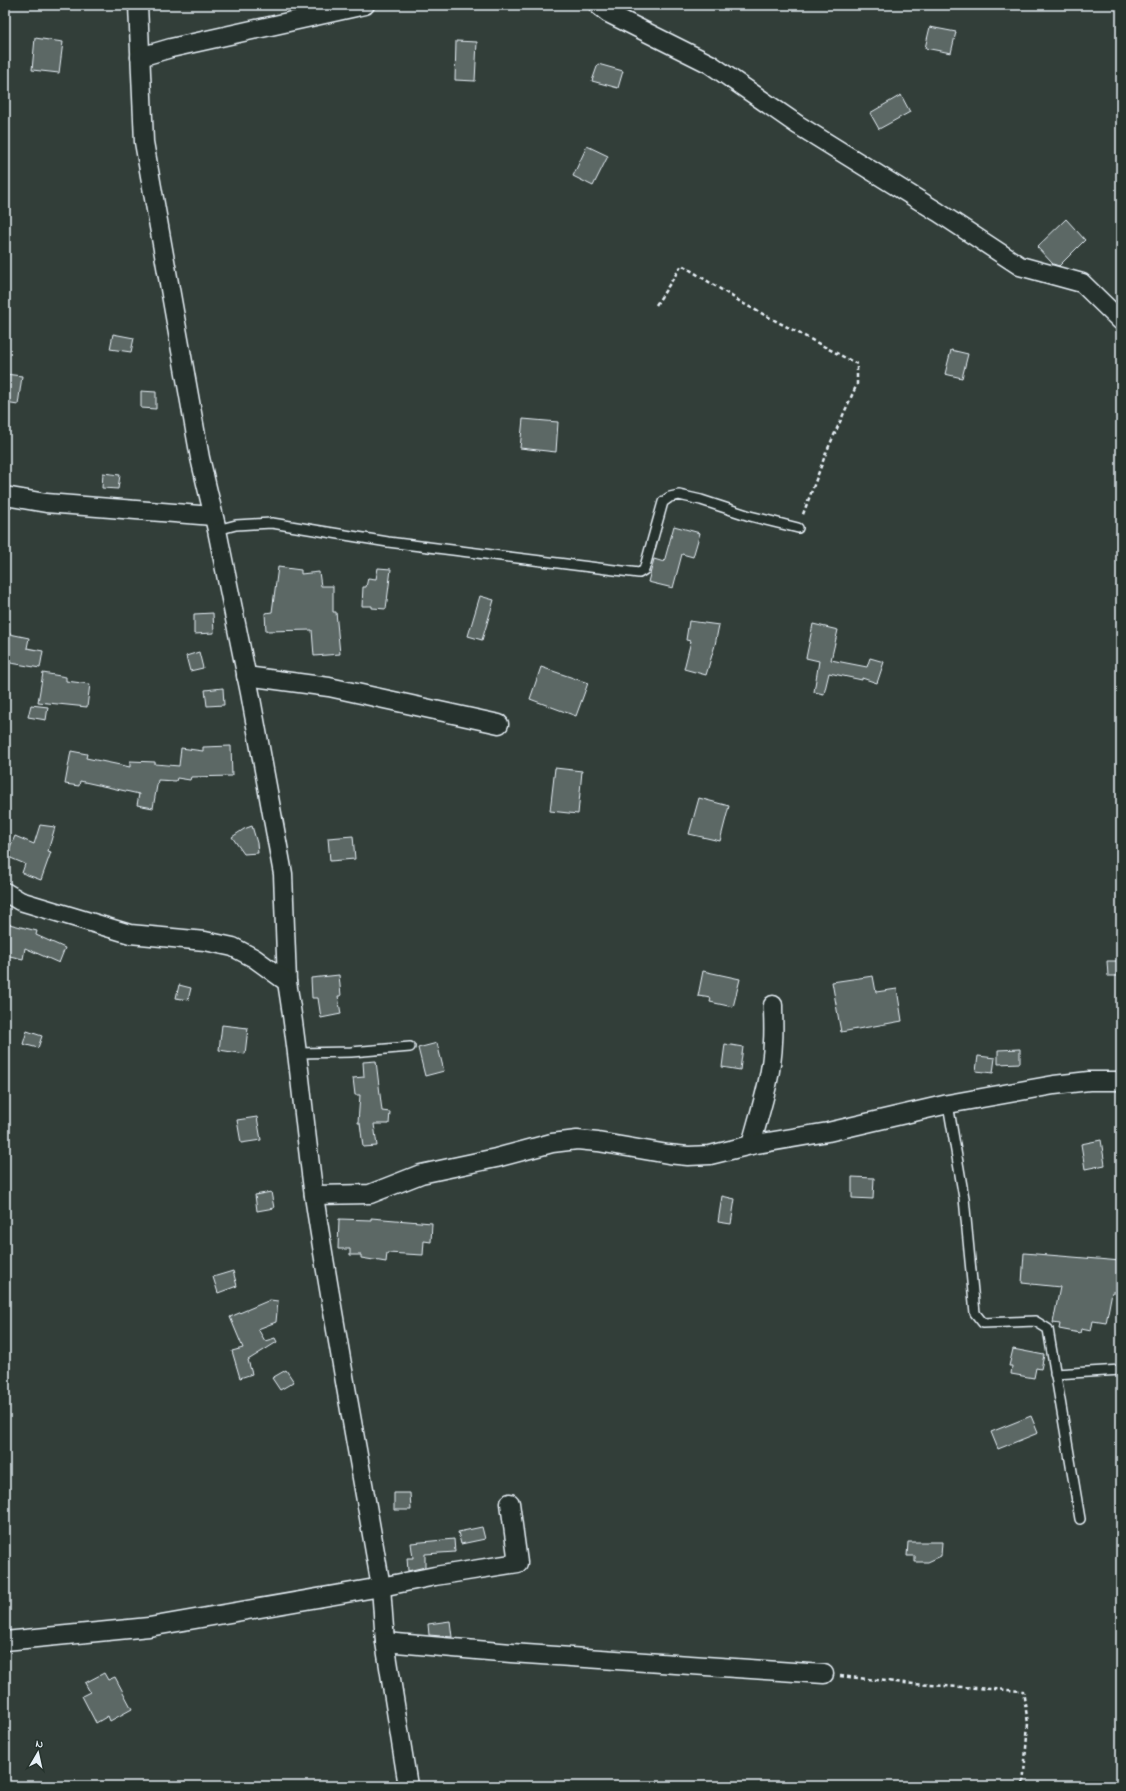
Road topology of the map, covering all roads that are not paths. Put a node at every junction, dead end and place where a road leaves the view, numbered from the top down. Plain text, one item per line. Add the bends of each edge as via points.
1 (138, 5) edge
2 (365, 5) edge
3 (598, 5) edge
4 (140, 57) junction
5 (1121, 321) edge
6 (5, 496) edge
7 (215, 523) junction
8 (798, 528) road end
9 (246, 676) junction
10 (499, 724) dead end
11 (5, 892) edge
12 (287, 982) junction
13 (773, 1005) dead end
14 (410, 1046) dead end
15 (298, 1053) junction
16 (1121, 1081) edge
17 (948, 1104) junction
18 (751, 1145) junction
19 (314, 1195) junction
20 (1121, 1370) edge
21 (1055, 1374) junction
22 (510, 1503) dead end
23 (1080, 1519) dead end
24 (381, 1588) junction
25 (5, 1641) edge
26 (385, 1642) junction
27 (824, 1674) road end
28 (408, 1786) edge

1 - 4 street
2 - 4 street
3 - 5 street via 608,13 710,64 798,125 1020,266 1082,283
4 - 7 street via 144,142 200,458
6 - 7 street
7 - 8 lane via 272,523 388,542 639,573 644,570 663,502 670,497 679,495 700,500
7 - 9 street
9 - 10 street via 329,687
9 - 12 street via 282,874
11 - 12 street via 20,901 130,934 205,941 232,947 254,958
12 - 15 street
13 - 18 street via 774,1042 766,1090
14 - 15 lane via 351,1052
15 - 19 street
16 - 17 street via 1054,1085
17 - 18 street via 828,1132
17 - 21 lane via 964,1198 975,1313 983,1323 1035,1321 1048,1329
18 - 19 street via 710,1155 688,1156 598,1142 552,1142 496,1158 421,1174 370,1194
19 - 24 street
20 - 21 lane
21 - 23 lane
22 - 24 street via 518,1563 435,1576
24 - 25 street via 149,1628
24 - 26 street
26 - 27 street
26 - 28 street

